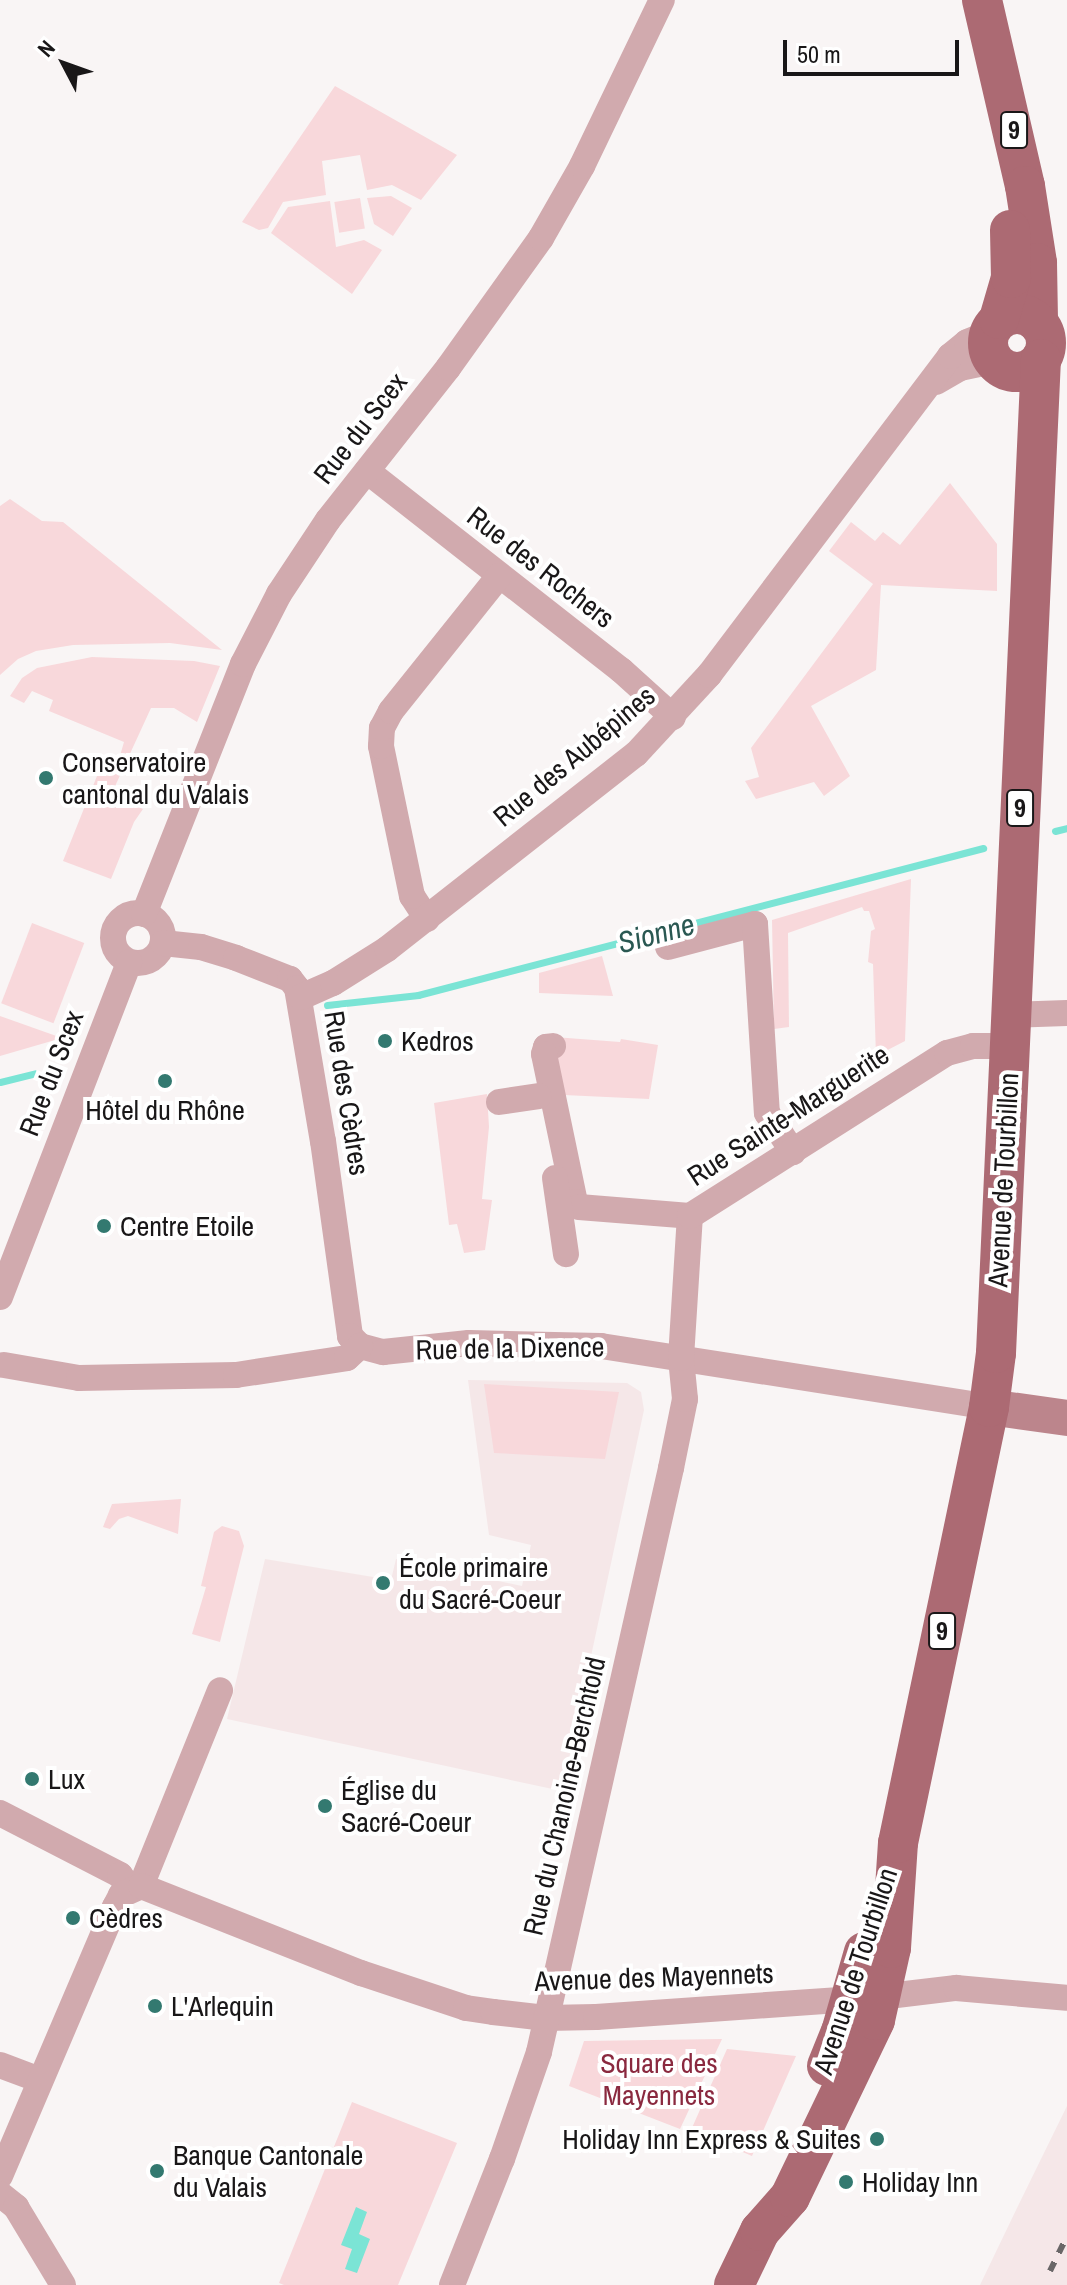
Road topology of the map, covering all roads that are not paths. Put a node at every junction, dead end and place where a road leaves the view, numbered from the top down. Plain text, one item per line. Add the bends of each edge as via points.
1 (662, 0) edge
2 (958, 0) edge
3 (982, 0) edge
4 (1011, 344) junction
5 (367, 471) junction
6 (499, 576) junction
7 (673, 717) junction
8 (144, 914) junction
9 (427, 919) junction
10 (163, 943) junction
11 (668, 947) dead end
12 (129, 962) junction
13 (301, 997) junction
14 (1067, 1013) edge
15 (1010, 1031) junction
16 (539, 1096) junction
17 (499, 1102) dead end
18 (793, 1152) junction
19 (569, 1206) junction
20 (690, 1216) junction
21 (566, 1254) dead end
22 (0, 1297) edge
23 (360, 1346) junction
24 (681, 1358) junction
25 (1, 1361) edge
26 (989, 1407) junction
27 (1067, 1418) edge
28 (220, 1690) dead end
29 (0, 1813) edge
30 (135, 1887) junction
31 (866, 1998) junction
32 (1067, 1998) edge
33 (546, 2018) junction
34 (0, 2065) edge
35 (40, 2080) junction
36 (0, 2176) edge
37 (0, 2194) edge
38 (63, 2285) edge
39 (452, 2285) edge
40 (734, 2285) edge

1 - 5 street, Rue du Scex via 541,238
2 - 4 main road, 9 via 1011,239
3 - 4 main road, Avenue de Tourbillon / 9 via 1025,186 1037,263
4 - 7 street, Rue des Aubépines via 956,351
4 - 15 main road, Avenue de Tourbillon / 9 via 1033,507
5 - 6 street, Rue des Rochers
5 - 8 street, Rue du Scex via 302,556 264,622
6 - 7 street, Rue des Rochers
6 - 9 street via 382,728 381,746 412,896
7 - 9 street, Rue des Aubépines via 636,754
8 - 10 street via 161,928
8 - 12 street via 128,915 114,932 116,950
9 - 13 street, Rue des Aubépines via 370,961
10 - 12 street via 150,960
10 - 13 street, Rue des Cèdres via 201,947 273,972 290,979
11 - 18 street via 755,924 767,1113
12 - 22 street, Rue du Scex
13 - 23 street, Rue des Cèdres via 348,1328
14 - 15 street, Rue Sainte-Marguerite
15 - 18 street, Rue Sainte-Marguerite via 947,1053
15 - 26 main road, Avenue de Tourbillon / 9
16 - 17 street
16 - 19 street
16 - 19 street via 542,1049 546,1047
18 - 20 street, Rue Sainte-Marguerite
19 - 20 street
19 - 21 street
20 - 24 street, Rue Sainte-Marguerite
23 - 24 street, Rue de la Dixence via 383,1352 469,1343 563,1343
23 - 25 street, Rue de la Dixence via 347,1358 236,1375 79,1378
24 - 26 street, Rue de la Dixence
24 - 33 street, Rue du Chanoine-Berchtold via 685,1399
26 - 27 main road, Rue de la Dixence
26 - 31 main road, Avenue de Tourbillon / 9 via 898,1843 879,1890
28 - 30 street
29 - 30 street, Avenue des Mayennets
30 - 33 street, Avenue des Mayennets via 451,2003
30 - 35 street via 115,1907
31 - 32 street, Avenue des Mayennets via 956,1988
31 - 33 street, Avenue des Mayennets
31 - 40 main road, Avenue de Tourbillon / 9 via 865,2044 790,2197 760,2231
33 - 39 street, Rue du Chanoine-Berchtold via 529,2088
34 - 35 street
35 - 36 street
37 - 38 street via 16,2207

